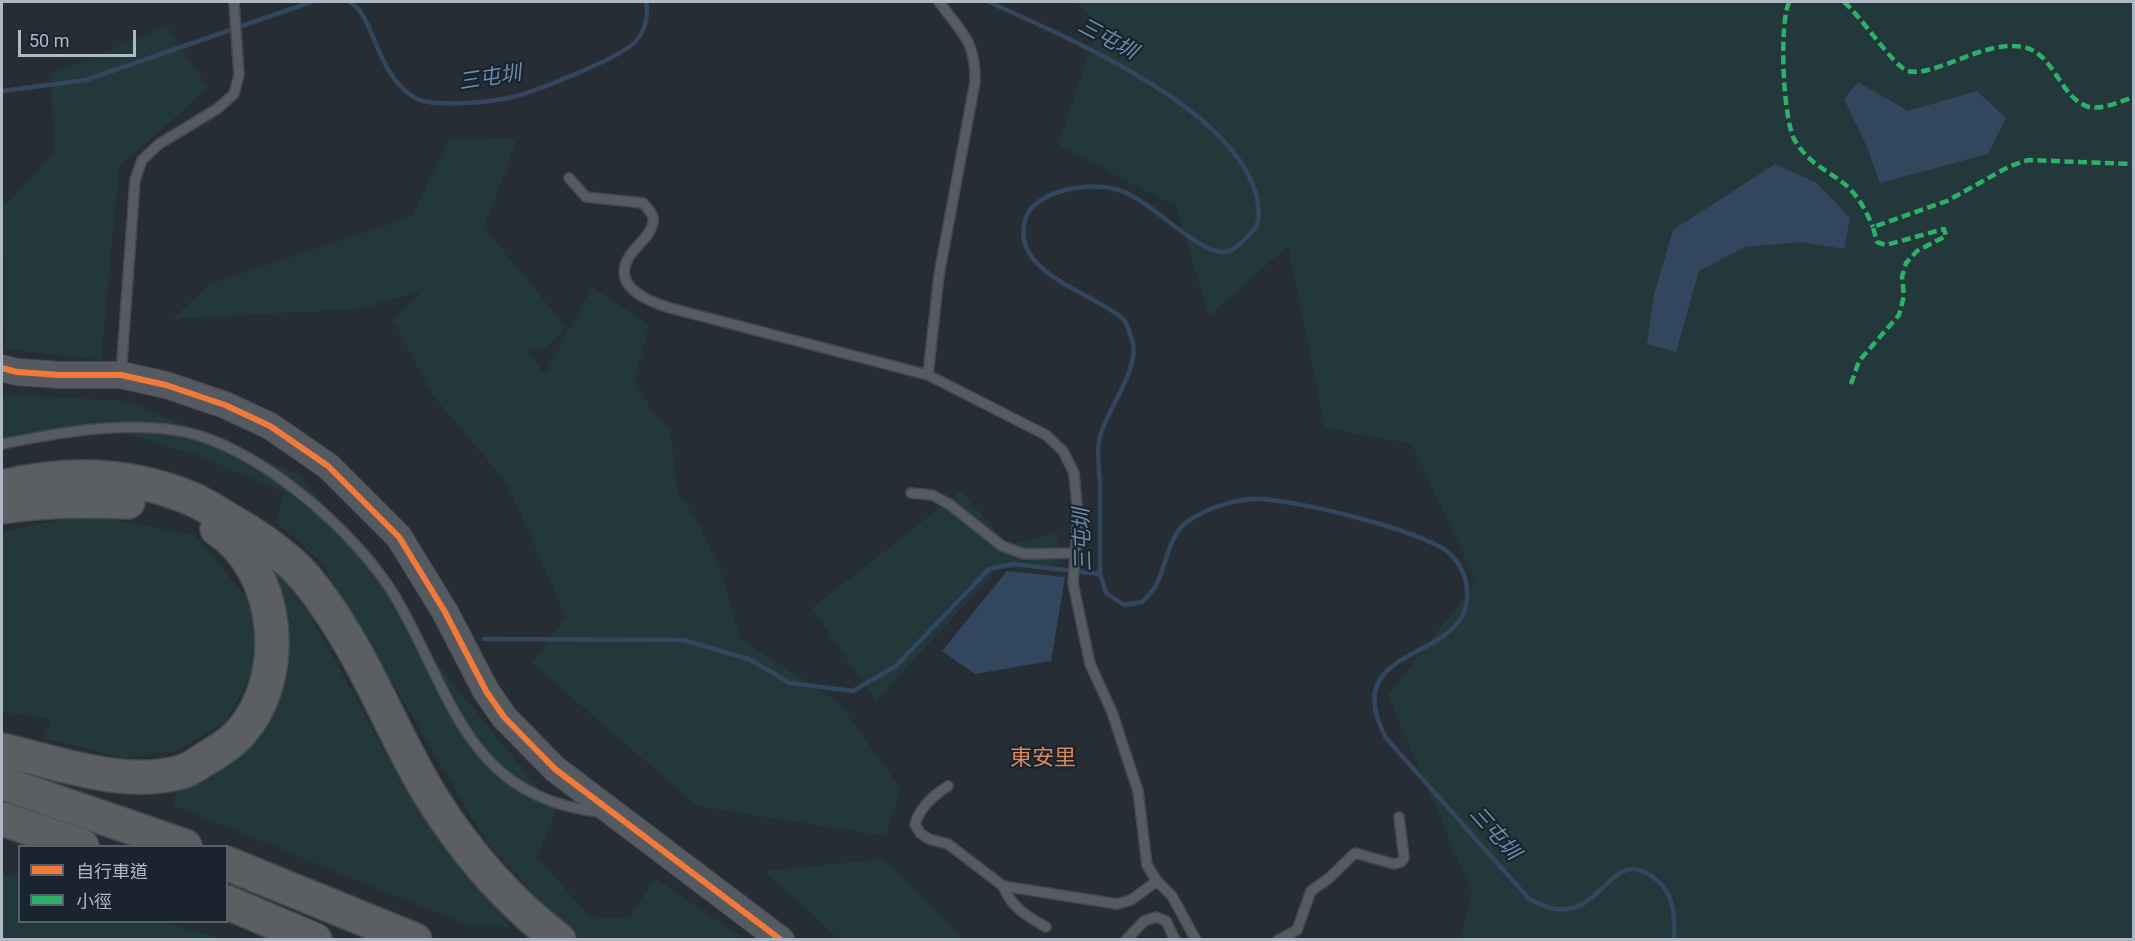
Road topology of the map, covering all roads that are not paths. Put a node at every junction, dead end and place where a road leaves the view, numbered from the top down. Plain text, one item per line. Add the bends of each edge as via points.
1 (939, 2) edge
2 (234, 4) edge
3 (569, 178) dead end
4 (2, 368) edge
5 (121, 375) junction
6 (928, 375) junction
7 (2, 444) edge
8 (2, 487) edge
9 (910, 493) dead end
10 (2, 507) edge
11 (1076, 553) junction
12 (2, 750) edge
13 (2, 783) edge
14 (948, 786) dead end
15 (611, 813) junction
16 (1399, 817) dead end
17 (2, 819) edge
18 (79, 845) edge
19 (182, 845) edge
20 (228, 864) edge
21 (1157, 881) junction
22 (1004, 886) junction
23 (228, 903) edge
24 (1046, 927) dead end
25 (315, 939) edge
26 (415, 939) edge
27 (559, 939) edge
28 (781, 939) edge
29 (1126, 939) edge
30 (1175, 939) edge
31 (1196, 939) edge
32 (1278, 939) edge

1 - 6 lane via 971,44 976,60 939,275
2 - 5 lane via 239,75 234,94 217,109 159,144 142,160 135,180
3 - 6 lane via 586,197 643,203 652,212 654,222 629,257 624,271 629,286 642,298
4 - 5 street via 17,372
5 - 15 street via 225,405 270,426 328,466 399,537 504,717 555,769
6 - 11 lane via 1046,435 1063,451 1074,473
7 - 15 lane via 130,426 175,430 227,446 295,488 360,548 396,598 457,721 491,764 531,793 561,806
8 - 27 highway via 40,478 75,476 131,481 193,499 251,533 291,563 317,593 349,642 430,795 479,863
9 - 11 lane via 932,495 949,504 1002,546 1024,554
10 - 12 highway via 37,501 134,503 209,524 245,554 261,581 273,643 268,678 256,710 241,733 183,772 120,777
11 - 21 lane via 1073,583 1090,664 1126,751 1138,791 1147,865
13 - 19 highway
14 - 22 lane via 918,813 915,824 920,833 948,844
15 - 28 street
16 - 32 lane via 1404,858 1401,862 1394,864 1355,854 1311,891 1297,930
17 - 18 highway
20 - 26 highway
21 - 22 lane via 1131,900 1117,904
21 - 31 lane via 1172,896
22 - 24 lane via 1018,910
23 - 25 highway
29 - 30 lane via 1144,921 1156,916 1166,921

